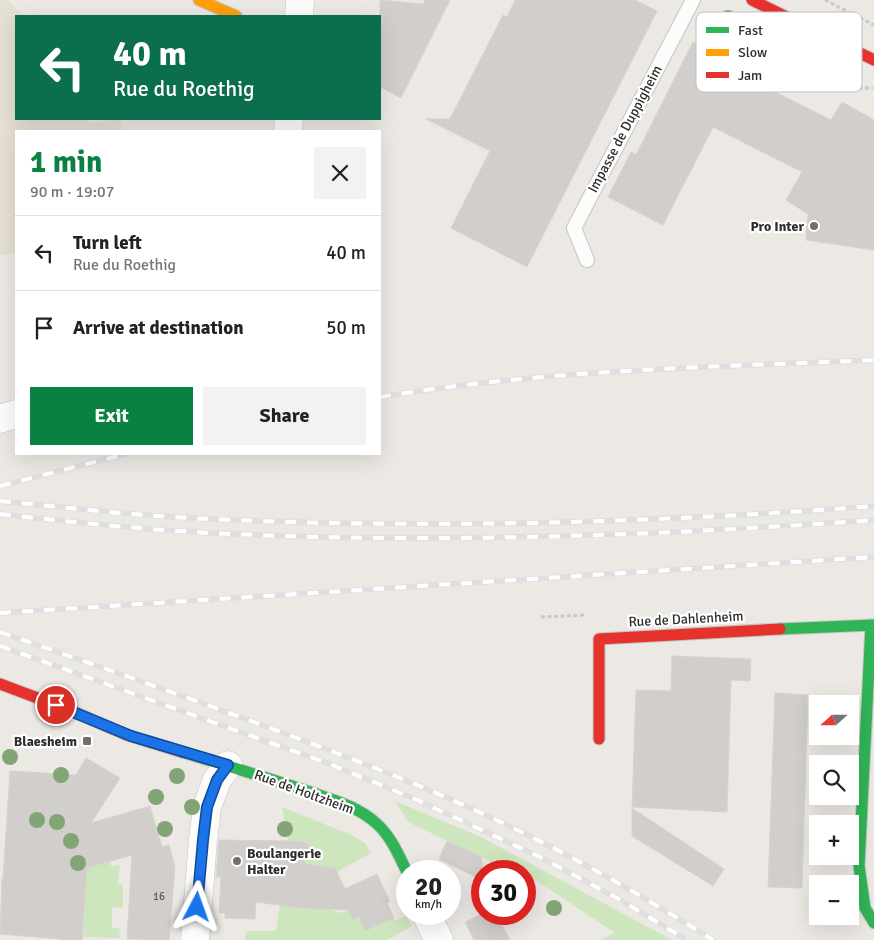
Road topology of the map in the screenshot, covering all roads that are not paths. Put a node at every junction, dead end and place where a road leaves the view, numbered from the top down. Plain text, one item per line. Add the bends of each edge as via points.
1 (199, 0) edge
2 (300, 0) edge
3 (752, 0) edge
4 (692, 3) edge
5 (776, 12) edge
6 (234, 15) edge
7 (299, 15) edge
8 (862, 54) edge
9 (874, 60) edge
10 (587, 260) dead end
11 (15, 414) edge
12 (0, 419) edge
13 (872, 625) edge
14 (0, 684) edge
15 (599, 739) dead end
16 (228, 765) junction
17 (400, 860) edge
18 (874, 923) edge
19 (432, 925) edge
20 (195, 940) edge
21 (439, 940) edge

1 - 6 street
2 - 7 street
3 - 5 street
4 - 10 lane, Impasse de Duppigheim via 574,228
8 - 9 street
11 - 12 street
13 - 15 street, Rue de Dahlenheim via 599,639
13 - 18 street via 859,866 865,908
14 - 16 street, Rue de Holtzheim via 131,736
16 - 17 street, Rue de Holtzheim via 360,812 384,832
16 - 20 street via 217,780 207,807
19 - 21 street

